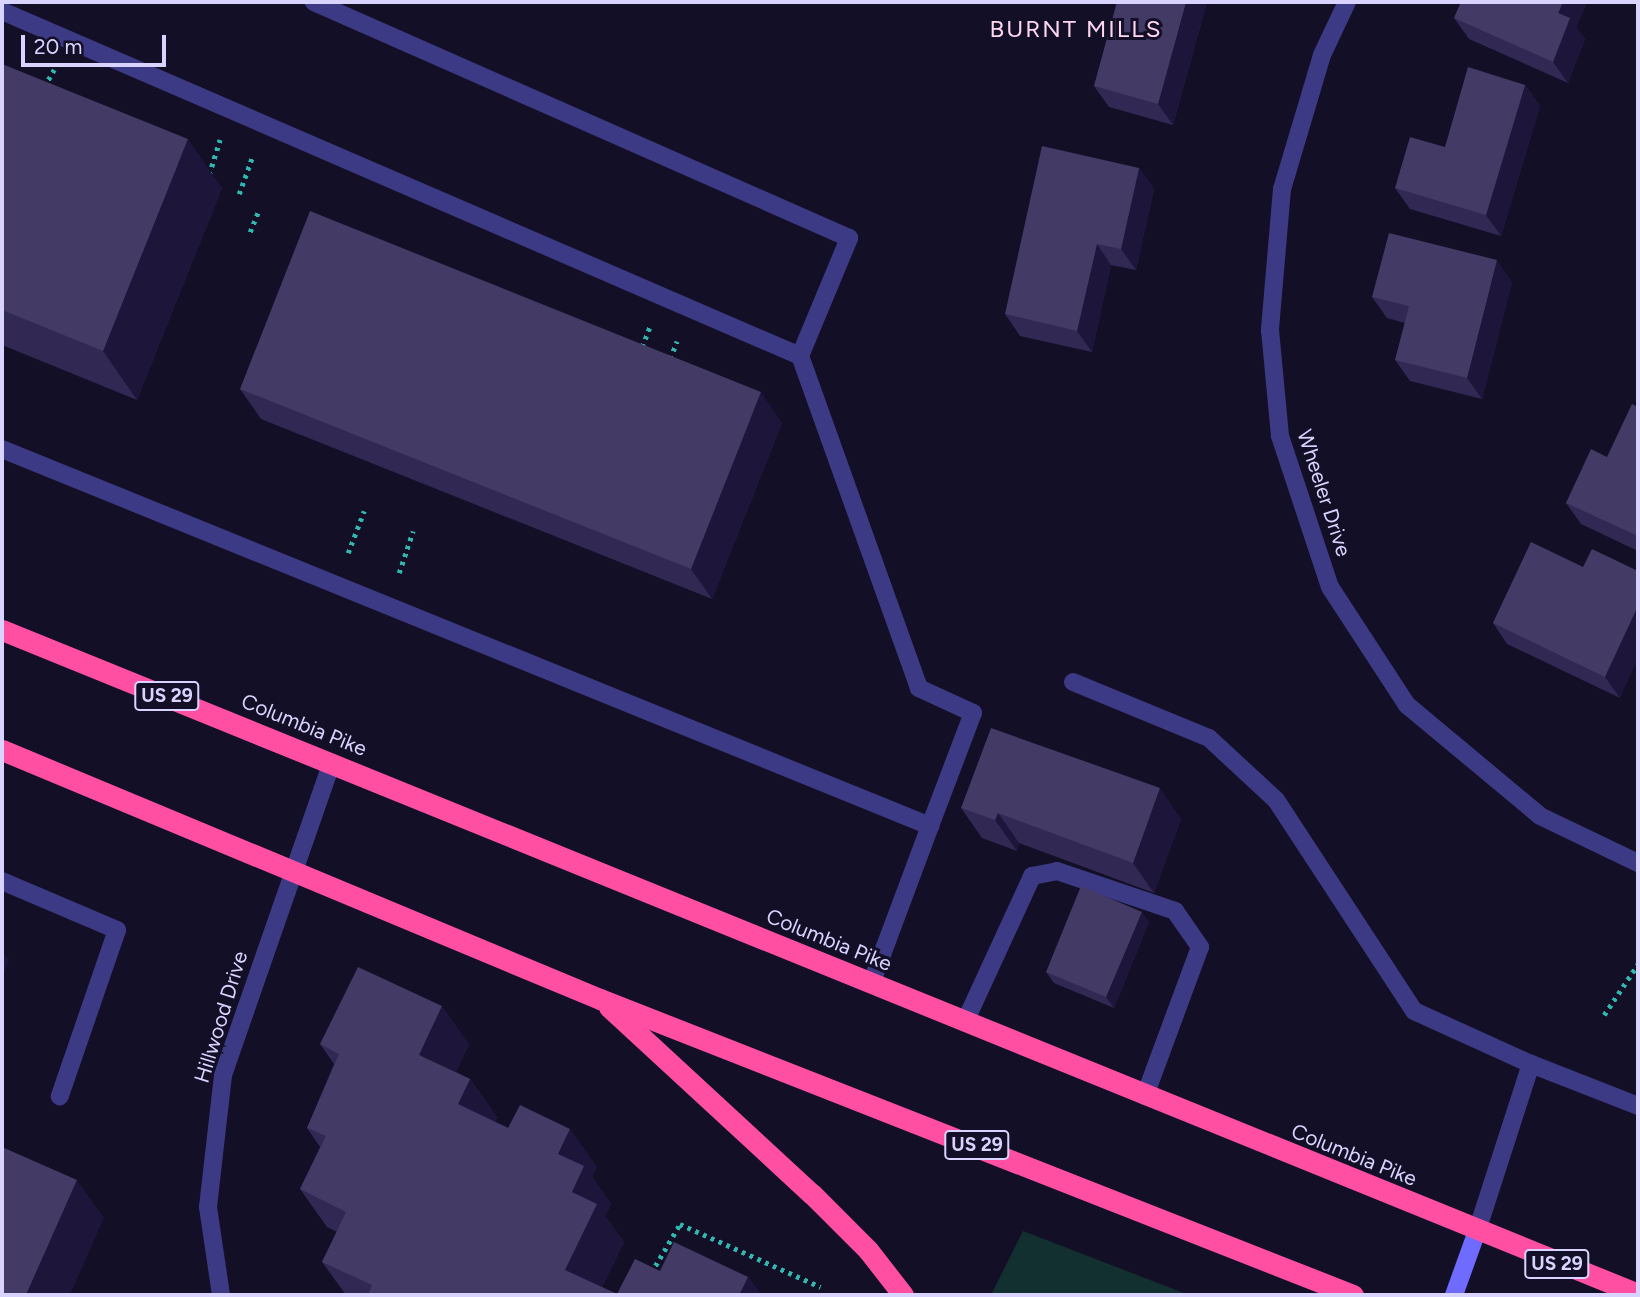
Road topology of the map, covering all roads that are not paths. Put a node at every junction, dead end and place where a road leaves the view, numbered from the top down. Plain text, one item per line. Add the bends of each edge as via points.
1 (314, 2) edge
2 (1347, 2) edge
3 (2, 11) edge
4 (800, 356) junction
5 (2, 449) edge
6 (2, 630) edge
7 (1073, 682) dead end
8 (2, 750) edge
9 (332, 762) junction
10 (930, 826) junction
11 (1638, 863) edge
12 (292, 871) junction
13 (2, 881) edge
14 (872, 984) junction
15 (600, 999) junction
16 (965, 1022) junction
17 (1531, 1064) junction
18 (60, 1096) dead end
19 (1145, 1096) junction
20 (1638, 1106) edge
21 (1477, 1231) junction
22 (1638, 1294) edge
23 (221, 1295) edge
24 (903, 1295) edge
25 (1353, 1295) edge
26 (1454, 1295) edge

1 - 4 street via 849,238
2 - 11 street, Wheeler Drive via 1322,55 1282,189 1270,330 1280,436 1330,587 1407,705 1539,816
3 - 4 street
4 - 10 street via 919,688 973,713
5 - 10 street
6 - 9 highway, Columbia Pike / US 29
7 - 17 street via 1209,738 1276,800 1415,1010
8 - 12 highway, US 29
9 - 12 street, Hillwood Drive
9 - 14 highway, Columbia Pike / US 29
10 - 14 street
12 - 15 highway, US 29
12 - 23 street, Hillwood Drive via 223,1075 208,1207
13 - 18 street via 117,930
14 - 16 highway, Columbia Pike / US 29
15 - 24 highway via 812,1194 868,1250
15 - 25 highway, US 29
16 - 19 highway, Columbia Pike / US 29
16 - 19 street via 1032,876 1057,871 1175,911 1200,947
17 - 20 street
17 - 21 street
19 - 21 highway, Columbia Pike / US 29
21 - 22 highway, Columbia Pike / US 29
21 - 26 street

